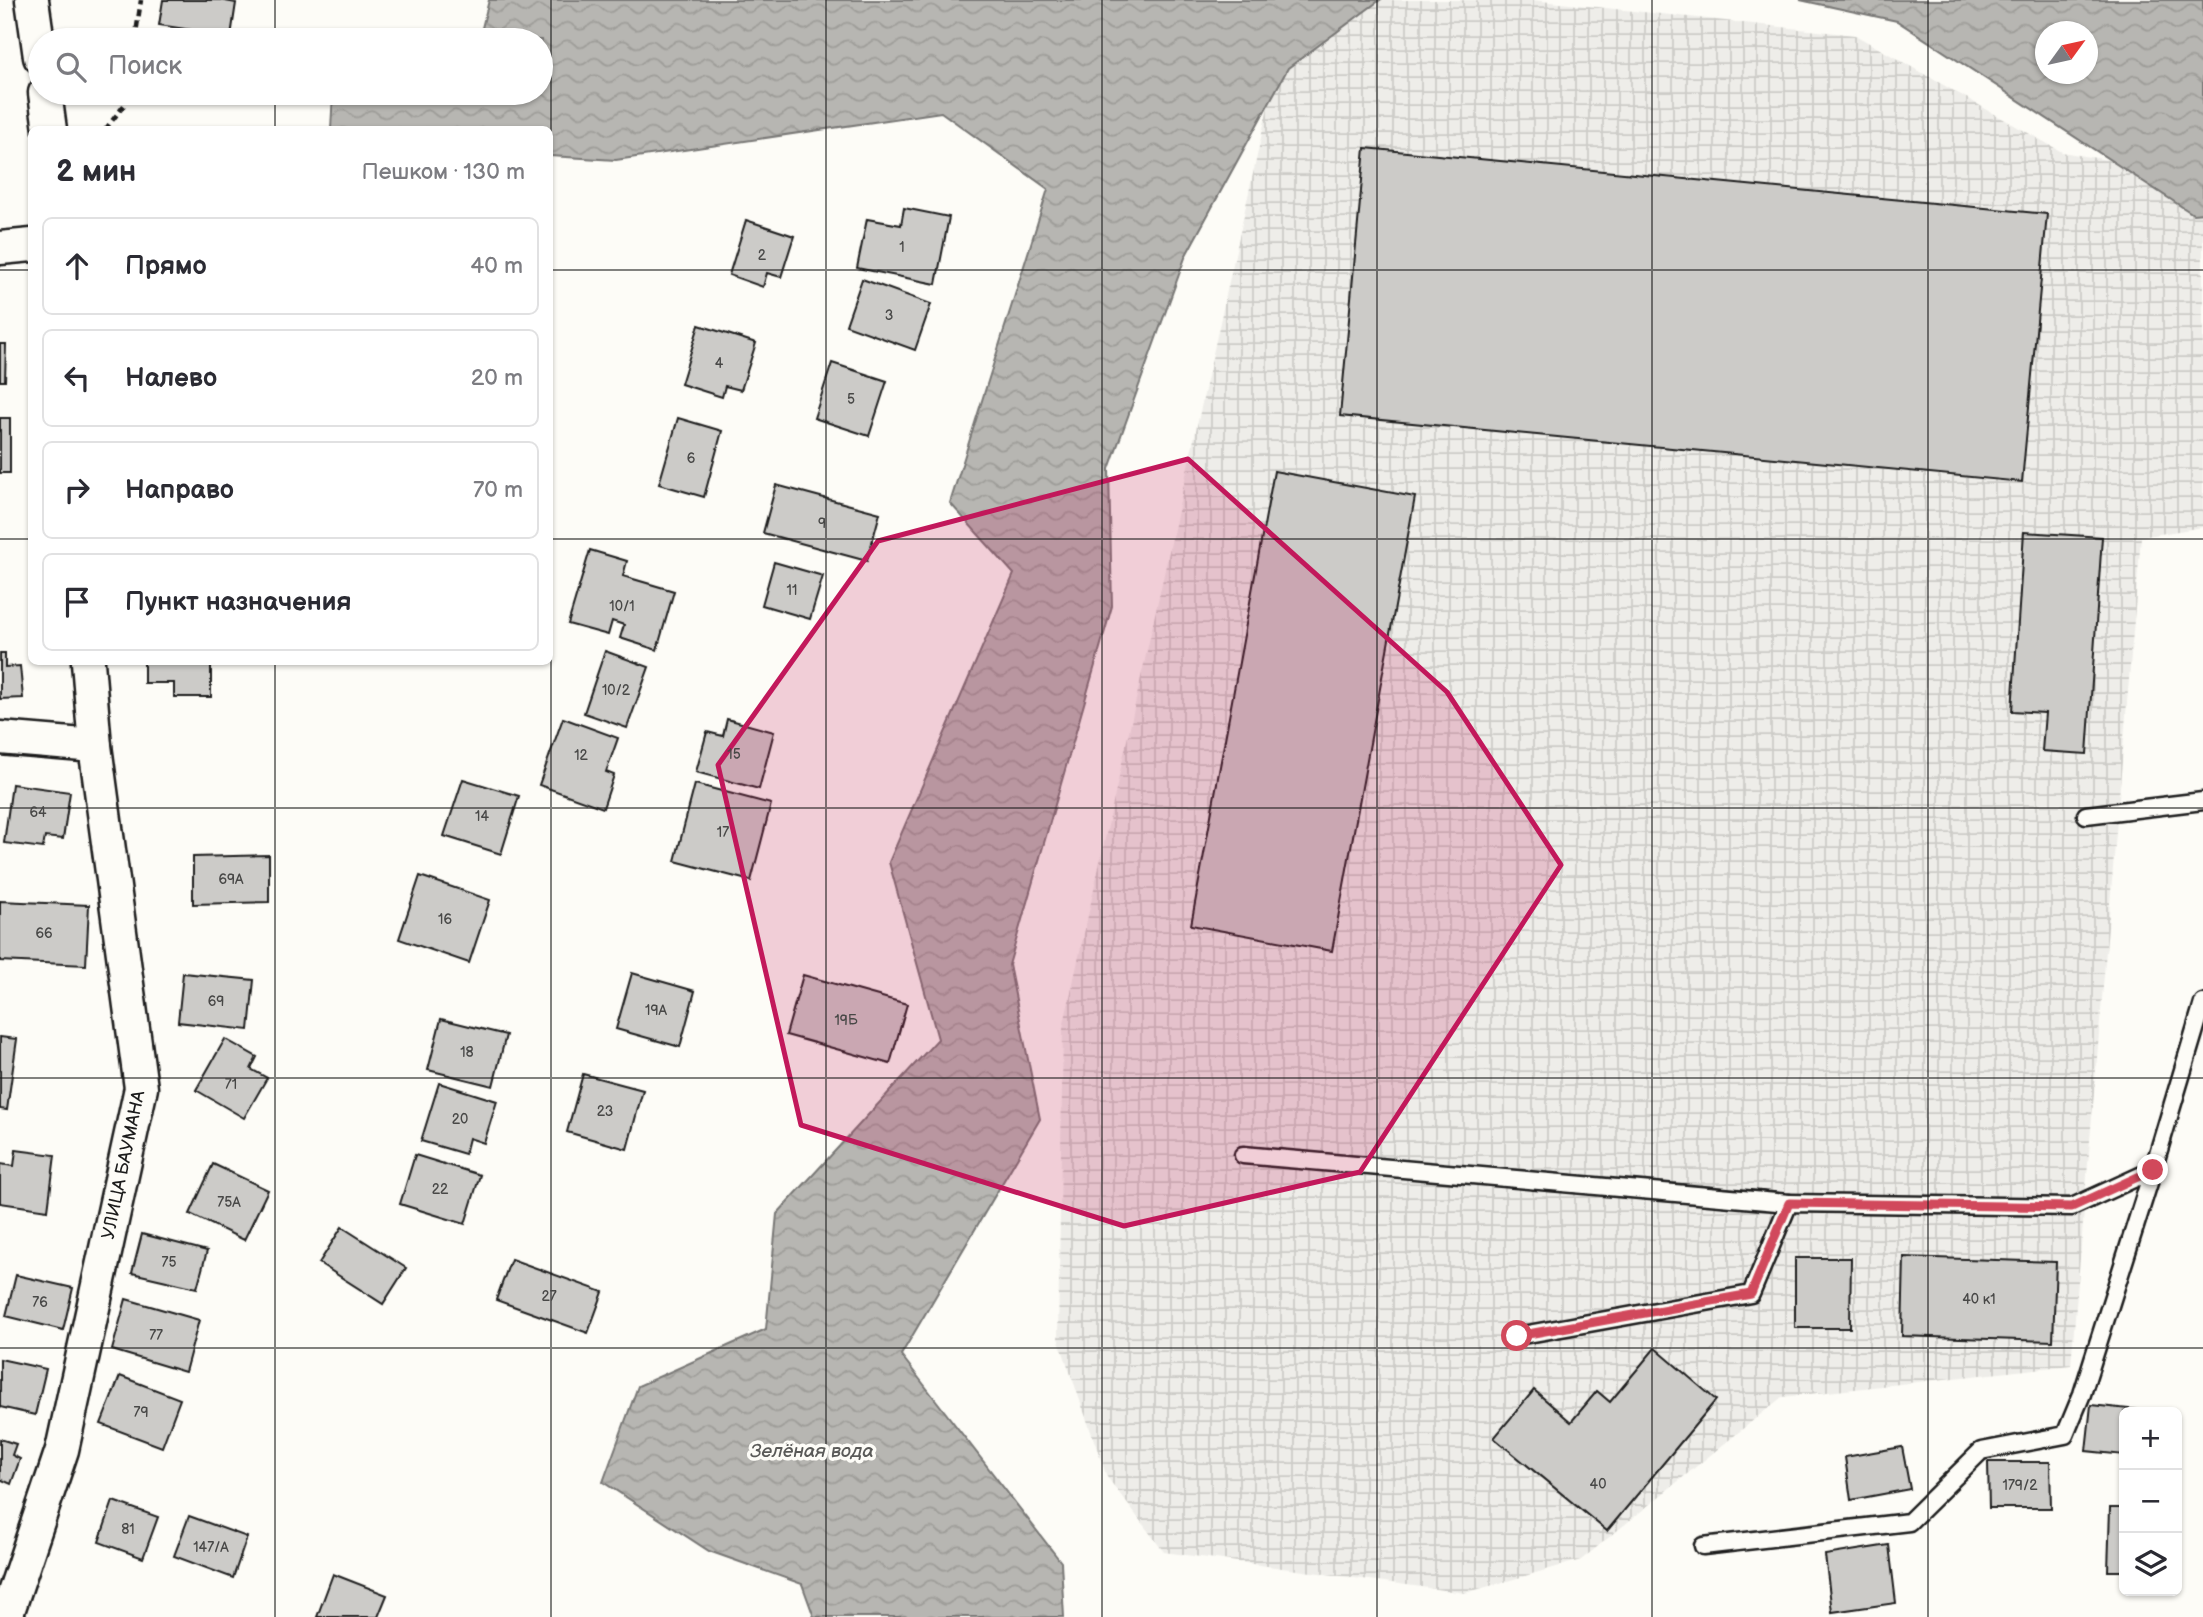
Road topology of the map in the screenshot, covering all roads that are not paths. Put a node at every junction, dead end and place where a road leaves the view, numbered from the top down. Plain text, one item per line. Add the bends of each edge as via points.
1 (33, 0) edge
2 (36, 28) edge
3 (47, 105) edge
4 (49, 126) edge
5 (28, 245) edge
6 (0, 248) edge
7 (88, 665) edge
8 (0, 738) edge
9 (95, 746) junction
10 (2203, 801) edge
11 (2085, 815) dead end
12 (2203, 1003) edge
13 (1243, 1155) dead end
14 (2153, 1170) junction
15 (1789, 1203) junction
16 (1517, 1336) dead end
17 (1703, 1546) dead end
18 (6, 1617) edge

1 - 2 street
3 - 4 street
5 - 6 street
7 - 9 street, УЛИЦА БАУМАНА
8 - 9 street
9 - 18 street, УЛИЦА БАУМАНА via 141,1088 62,1450
10 - 11 lane
12 - 14 lane
13 - 15 lane
14 - 15 lane via 2072,1207
14 - 17 lane via 2065,1435 1981,1451 1909,1522
15 - 16 lane via 1751,1294

